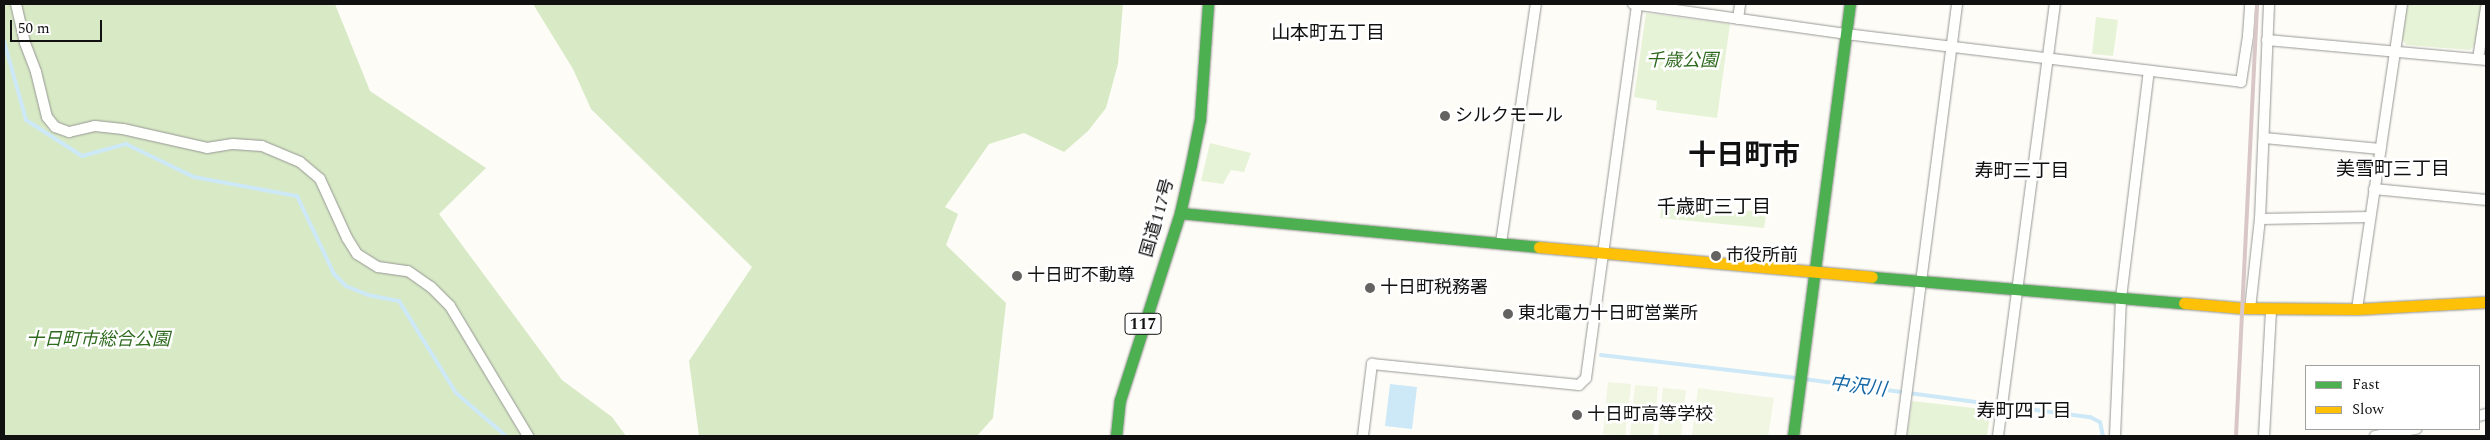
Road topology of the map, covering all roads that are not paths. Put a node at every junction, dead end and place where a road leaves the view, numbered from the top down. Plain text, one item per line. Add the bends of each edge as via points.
1 (16, 4) edge
2 (1208, 4) edge
3 (1536, 4) edge
4 (1635, 4) edge
5 (1740, 4) edge
6 (1850, 4) edge
7 (1957, 4) edge
8 (2055, 4) edge
9 (2250, 4) edge
10 (2269, 4) edge
11 (2402, 4) edge
12 (2486, 8) edge
13 (1738, 19) junction
14 (1846, 34) junction
15 (2267, 40) junction
16 (1952, 47) junction
17 (2395, 51) junction
18 (2048, 59) junction
19 (2482, 59) edge
20 (2149, 71) junction
21 (2264, 138) junction
22 (2380, 149) junction
23 (2374, 189) junction
24 (2486, 200) edge
25 (1180, 213) junction
26 (2370, 217) junction
27 (2260, 219) junction
28 (1501, 243) junction
29 (1603, 252) junction
30 (1815, 272) junction
31 (1921, 280) junction
32 (2019, 289) junction
33 (2121, 298) junction
34 (2486, 302) edge
35 (2250, 309) junction
36 (2357, 309) junction
37 (2271, 310) junction
38 (2410, 430) edge
39 (528, 436) edge
40 (1116, 436) edge
41 (1363, 436) edge
42 (1793, 436) edge
43 (1901, 436) edge
44 (1998, 436) edge
45 (2115, 436) edge
46 (2264, 436) edge
47 (2375, 436) edge

1 - 39 street via 47,117 55,127 69,132 95,126 123,129 207,148 233,144 262,146 300,162 320,179 357,254 378,267 408,271 450,306
2 - 25 main road, 国道117号 / 117 via 1200,119
3 - 28 street
4 - 13 street
4 - 29 street
5 - 13 street
6 - 14 main road
7 - 16 street
8 - 18 street
9 - 20 street via 2241,82
10 - 15 street
11 - 17 street
12 - 19 street
13 - 14 street
14 - 16 street
14 - 30 main road
15 - 17 street
15 - 21 street
16 - 18 street
16 - 31 street
17 - 19 street
17 - 22 street
18 - 20 street
18 - 32 street
20 - 33 street
21 - 22 street
21 - 27 street
22 - 23 street
23 - 24 street
23 - 26 street
25 - 28 main road
25 - 40 main road, 国道117号 / 117 via 1120,400
26 - 27 street
26 - 36 street
27 - 35 street
28 - 29 main road
29 - 30 main road
29 - 41 street via 1586,378 1579,385 1372,364
30 - 31 main road
30 - 42 main road
31 - 32 main road
31 - 43 street
32 - 33 main road
32 - 44 street
33 - 35 main road
33 - 45 street
34 - 36 main road
35 - 37 main road
36 - 37 main road
37 - 46 street
38 - 47 street

